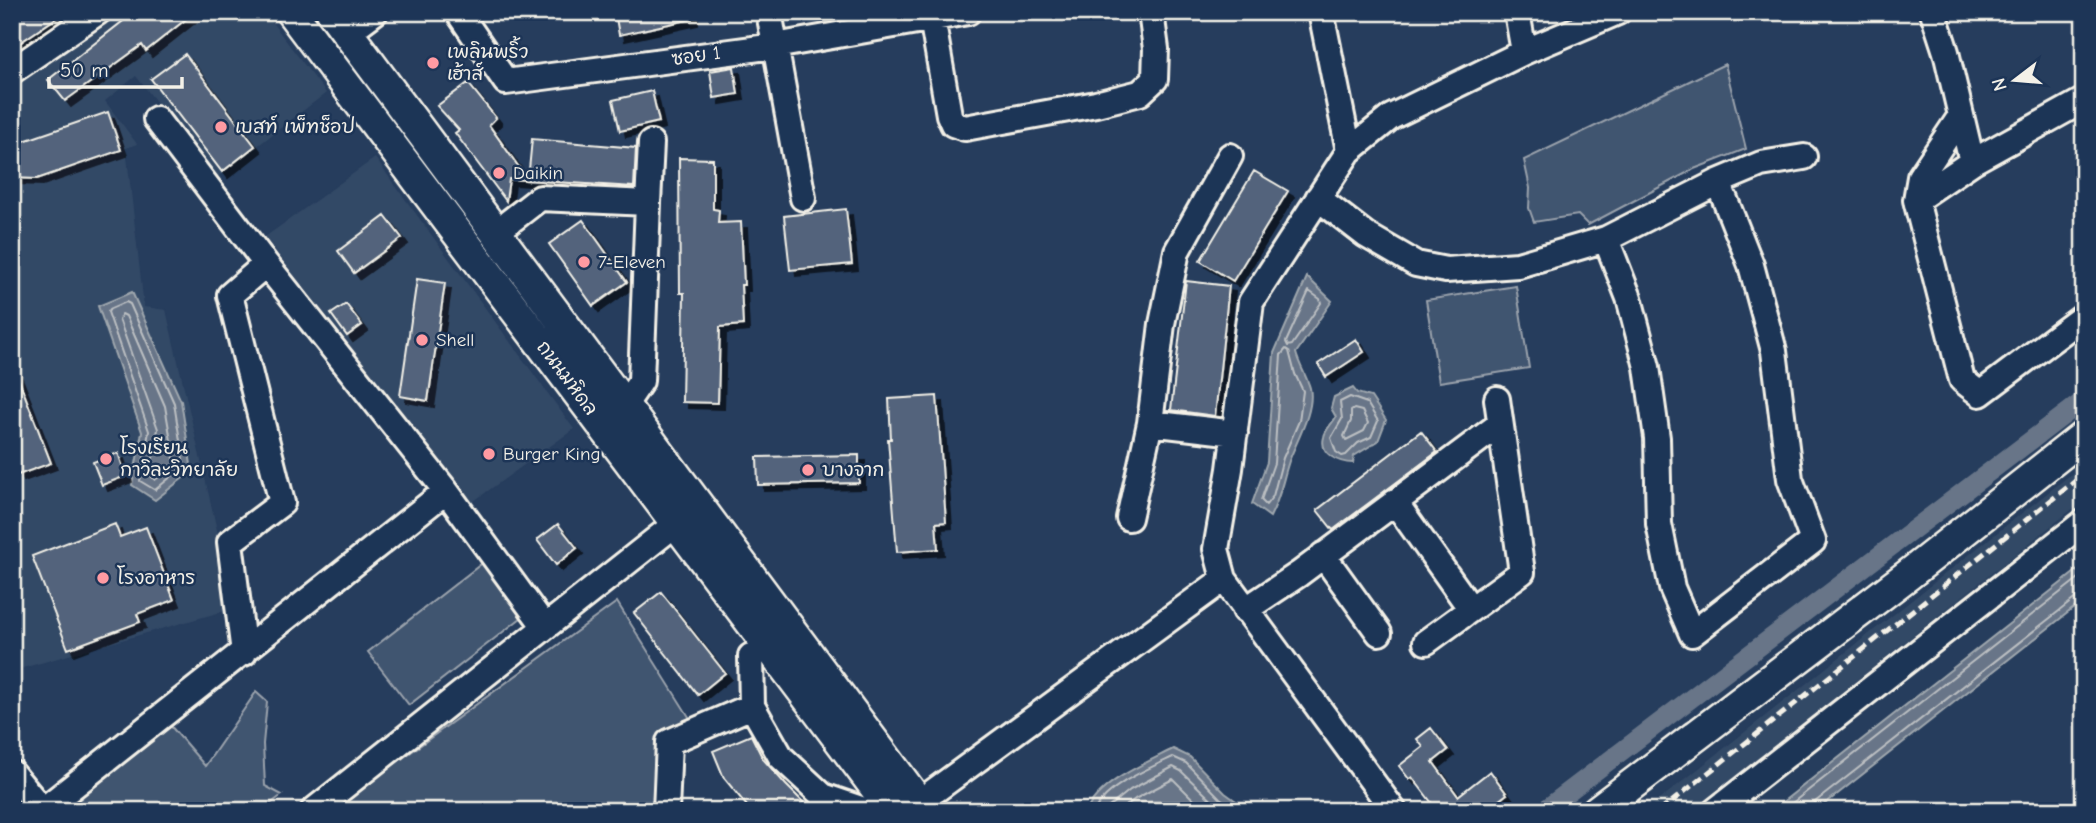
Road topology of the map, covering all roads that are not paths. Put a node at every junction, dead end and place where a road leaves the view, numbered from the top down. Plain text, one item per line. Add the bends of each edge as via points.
1 (72, 12) edge
2 (98, 12) edge
3 (291, 12) edge
4 (375, 12) edge
5 (458, 12) edge
6 (769, 12) edge
7 (968, 12) edge
8 (1151, 12) edge
9 (1321, 12) edge
10 (1517, 12) edge
11 (1618, 12) edge
12 (1933, 12) edge
13 (932, 18) junction
14 (340, 23) edge
15 (775, 46) junction
16 (12, 52) edge
17 (1524, 52) junction
18 (12, 71) edge
19 (2084, 100) edge
20 (1960, 117) junction
21 (156, 118) dead end
22 (652, 143) dead end
23 (1349, 151) junction
24 (1230, 156) dead end
25 (1804, 157) dead end
26 (1972, 162) junction
27 (1718, 182) junction
28 (803, 198) dead end
29 (1318, 198) junction
30 (1916, 201) junction
31 (648, 204) junction
32 (495, 233) junction
33 (1606, 239) junction
34 (267, 264) junction
35 (2084, 316) edge
36 (1497, 400) dead end
37 (624, 406) junction
38 (1150, 423) junction
39 (1500, 424) junction
40 (1235, 433) junction
41 (2084, 436) edge
42 (622, 452) junction
43 (446, 491) junction
44 (1395, 502) junction
45 (1129, 518) dead end
46 (2084, 522) edge
47 (664, 533) junction
48 (1323, 555) junction
49 (1224, 579) junction
50 (1471, 609) junction
51 (1245, 610) junction
52 (545, 627) junction
53 (1379, 633) dead end
54 (1426, 642) dead end
55 (244, 653) junction
56 (751, 656) junction
57 (752, 706) junction
58 (12, 773) edge
59 (818, 803) edge
60 (935, 805) edge
61 (43, 811) edge
62 (313, 811) edge
63 (666, 811) edge
64 (867, 811) edge
65 (893, 811) edge
66 (1394, 811) edge
67 (1597, 811) edge
68 (1715, 811) edge

1 - 16 street
2 - 18 street
3 - 42 main road, ถนนมหิดล
4 - 14 street
5 - 15 street, ซอย 1 via 506,82
6 - 15 street
7 - 13 street, ซอย 1
8 - 13 street via 1155,79 1140,93 965,128 953,124 949,115
9 - 23 street
10 - 17 street
11 - 17 street
12 - 20 street
13 - 15 street, ซอย 1
14 - 32 main road, ถนนมหิดล
15 - 28 street
17 - 23 street via 1391,117
19 - 26 street
20 - 26 street
20 - 30 street via 1920,177
21 - 34 street
22 - 31 street
23 - 29 street
24 - 38 street via 1177,251
25 - 27 street via 1761,164
26 - 30 street
27 - 33 street
27 - 33 street via 1751,265 1774,351 1790,479 1813,541 1692,634 1672,588 1659,524 1657,438 1647,367 1629,298
29 - 33 street via 1366,235 1416,264 1447,270 1518,265
29 - 40 street via 1251,302
30 - 35 street via 1962,380 1980,394
31 - 32 street via 540,198
31 - 37 street via 641,381
32 - 37 main road, ถนนมหิดล
34 - 43 street
34 - 55 street via 230,295 282,503 230,542
36 - 39 street
37 - 60 main road, ถนนมหิดล
38 - 40 street
38 - 45 street
39 - 44 street
39 - 50 street via 1522,572
40 - 49 street via 1216,549
41 - 67 main road
42 - 47 main road
42 - 65 main road, ถนนมหิดล
43 - 52 street
43 - 55 street
44 - 48 street
44 - 50 street
46 - 68 street
47 - 52 street
47 - 56 main road
48 - 51 street
48 - 53 street
49 - 51 street
49 - 60 street
50 - 54 street
51 - 66 street
52 - 62 street
55 - 61 street
56 - 57 street
56 - 64 main road
57 - 59 street via 781,757
57 - 63 street via 669,742
58 - 61 street
59 - 64 street

